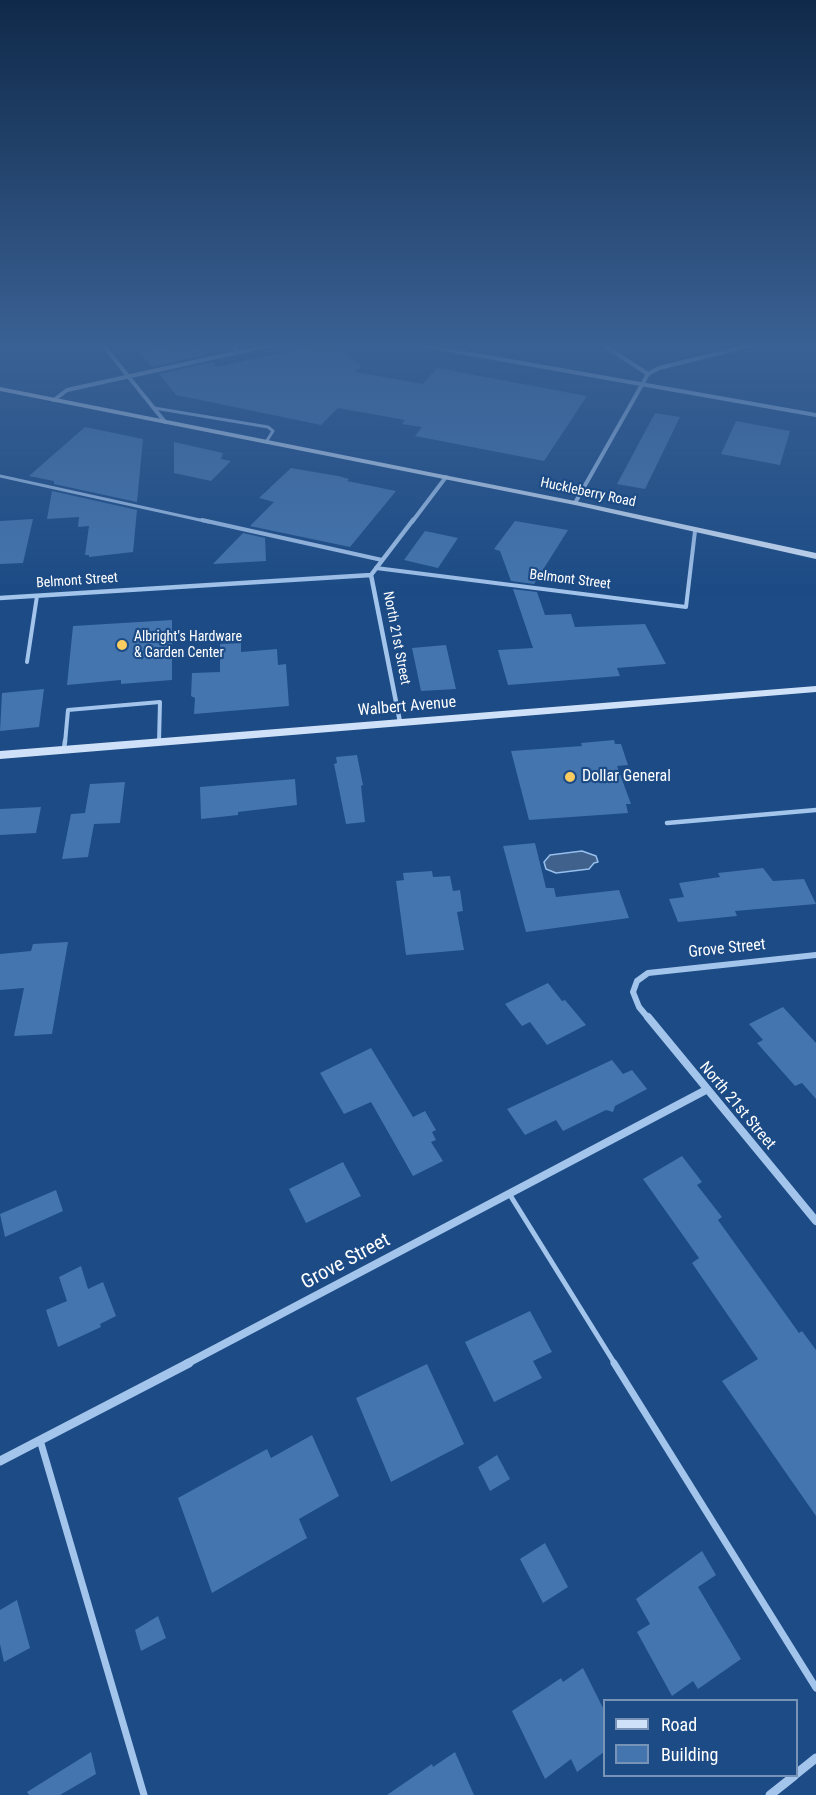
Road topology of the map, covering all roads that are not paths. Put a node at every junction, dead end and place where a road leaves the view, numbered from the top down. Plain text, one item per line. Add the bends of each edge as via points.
1 (199, 429) edge
2 (270, 429) edge
3 (616, 429) edge
4 (266, 442) junction
5 (0, 476) edge
6 (446, 477) junction
7 (575, 503) junction
8 (695, 531) junction
9 (816, 556) edge
10 (382, 560) junction
11 (376, 568) junction
12 (371, 575) junction
13 (37, 596) junction
14 (0, 598) edge
15 (27, 662) dead end
16 (816, 689) edge
17 (400, 722) junction
18 (159, 742) junction
19 (64, 749) junction
20 (0, 755) edge
21 (816, 810) edge
22 (667, 823) dead end
23 (816, 955) edge
24 (639, 1007) joint
25 (706, 1090) junction
26 (510, 1195) junction
27 (816, 1221) edge
28 (40, 1440) junction
29 (0, 1461) edge
30 (816, 1688) edge
31 (816, 1758) edge
32 (798, 1773) edge
33 (793, 1777) edge
34 (144, 1795) edge
35 (770, 1795) edge

1 - 4 street, Huckleberry Road
2 - 4 lane via 273,431
3 - 7 street
4 - 6 street, Huckleberry Road
5 - 10 lane
6 - 7 street, Huckleberry Road
6 - 10 street, North 21st Street
7 - 8 street, Huckleberry Road
8 - 9 street, Huckleberry Road
8 - 11 lane, Belmont Street via 686,607
10 - 11 street, North 21st Street
11 - 12 street, North 21st Street
12 - 13 street, Belmont Street
12 - 17 street, North 21st Street
13 - 14 street, Belmont Street
13 - 15 lane
16 - 17 street, Walbert Avenue
17 - 18 street, Walbert Avenue
18 - 19 street, Walbert Avenue
18 - 19 lane via 160,702 69,710
19 - 20 street, Walbert Avenue
21 - 22 lane
23 - 24 street, Grove Street via 648,973 637,981 633,992
24 - 25 street, North 21st Street
25 - 26 street, Grove Street
25 - 27 street, North 21st Street
26 - 28 street, Grove Street
26 - 30 lane
28 - 29 street, Grove Street
28 - 34 lane
31 - 32 street
33 - 35 street

